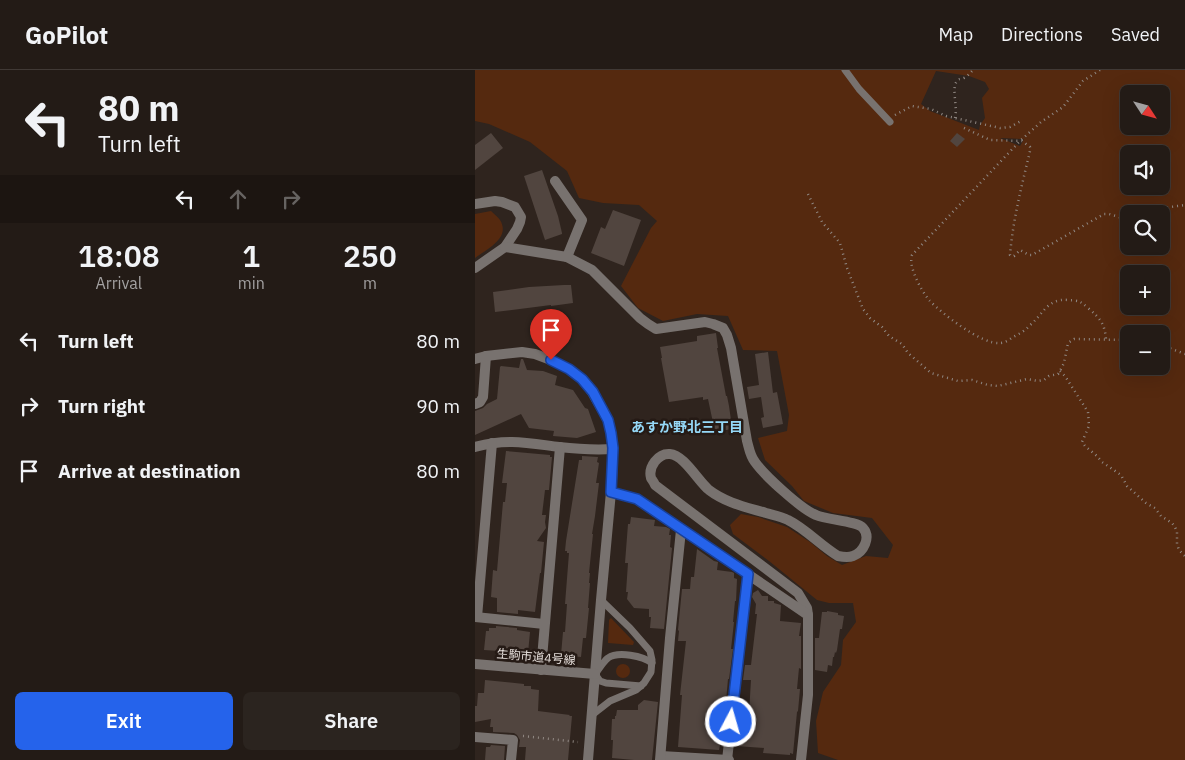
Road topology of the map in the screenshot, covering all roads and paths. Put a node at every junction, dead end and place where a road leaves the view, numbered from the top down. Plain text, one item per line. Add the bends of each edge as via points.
1 (845, 70) edge
2 (973, 70) edge
3 (1100, 70) edge
4 (955, 118) junction
5 (1021, 121) dead end
6 (890, 122) joint
7 (964, 128) dead end
8 (1020, 140) junction
9 (555, 181) dead end
10 (808, 194) dead end
11 (475, 204) edge
12 (1185, 205) edge
13 (1170, 207) edge
14 (1120, 217) edge
15 (505, 247) junction
16 (567, 257) junction
17 (475, 268) edge
18 (1106, 340) junction
19 (1120, 340) edge
20 (1170, 348) edge
21 (1185, 354) edge
22 (486, 356) junction
23 (475, 359) edge
24 (1060, 371) junction
25 (475, 404) edge
26 (492, 443) junction
27 (475, 447) edge
28 (561, 447) junction
29 (613, 448) junction
30 (611, 492) junction
31 (681, 530) junction
32 (478, 551) edge
33 (1185, 556) edge
34 (748, 574) junction
35 (601, 600) junction
36 (808, 615) junction
37 (476, 617) edge
38 (544, 624) junction
39 (652, 663) junction
40 (475, 664) edge
41 (541, 670) junction
42 (595, 674) junction
43 (641, 686) junction
44 (592, 715) junction
45 (475, 737) edge
46 (513, 740) junction
47 (578, 742) dead end
48 (661, 758) edge
49 (511, 760) edge
50 (588, 760) edge
51 (728, 760) edge
52 (801, 760) edge

1 - 6 lane
2 - 4 path via 955,84
3 - 8 path via 1083,81 1063,107
4 - 5 path via 1000,128
4 - 6 path via 912,106
7 - 8 path via 990,140
8 - 14 path via 1030,147 1030,151 1016,207 1011,256 1020,250 1032,255 1104,214
8 - 18 path via 912,255 911,268 928,298 976,336 996,343 1007,341 1031,325 1048,305 1061,299 1080,301 1096,315 1103,324
9 - 16 street via 583,220
10 - 24 path via 822,222 840,243 863,310 931,373 958,381 971,380 998,386 1027,379 1044,380
11 - 15 street via 502,202 519,212 520,222
12 - 13 path
15 - 16 street
15 - 17 street
16 - 36 street via 592,270 640,318 656,329 705,322 723,328 731,348 747,441 755,463 815,515 858,524 863,528 866,541 859,553 838,556 789,520 734,504 709,490 677,456 661,456 654,462 651,477 655,485 798,593
18 - 19 path
18 - 24 path via 1074,339 1068,344
20 - 21 path
22 - 23 street
22 - 25 street via 483,397
22 - 29 street via 523,352 569,369 593,392 608,420
24 - 33 path via 1087,412 1089,426 1082,442 1121,474 1127,486 1172,523 1177,532 1179,550
26 - 27 street
26 - 28 street via 516,441
26 - 32 street
28 - 29 street
28 - 38 street
29 - 30 street
30 - 31 street via 637,499
30 - 35 street
31 - 34 street
31 - 48 street
32 - 37 street
34 - 36 street
34 - 51 street
35 - 39 lane via 650,651
35 - 42 street
36 - 52 street via 808,695
37 - 38 street
38 - 41 street
39 - 42 lane via 646,658 617,654 608,658
39 - 43 lane via 651,672
40 - 41 street, 生駒市道4号線
41 - 42 street, 生駒市道4号線
42 - 43 lane via 599,681 606,683
42 - 44 street
43 - 44 lane via 610,701
44 - 50 street
45 - 46 street
46 - 47 path via 521,736
46 - 49 street
48 - 51 street

